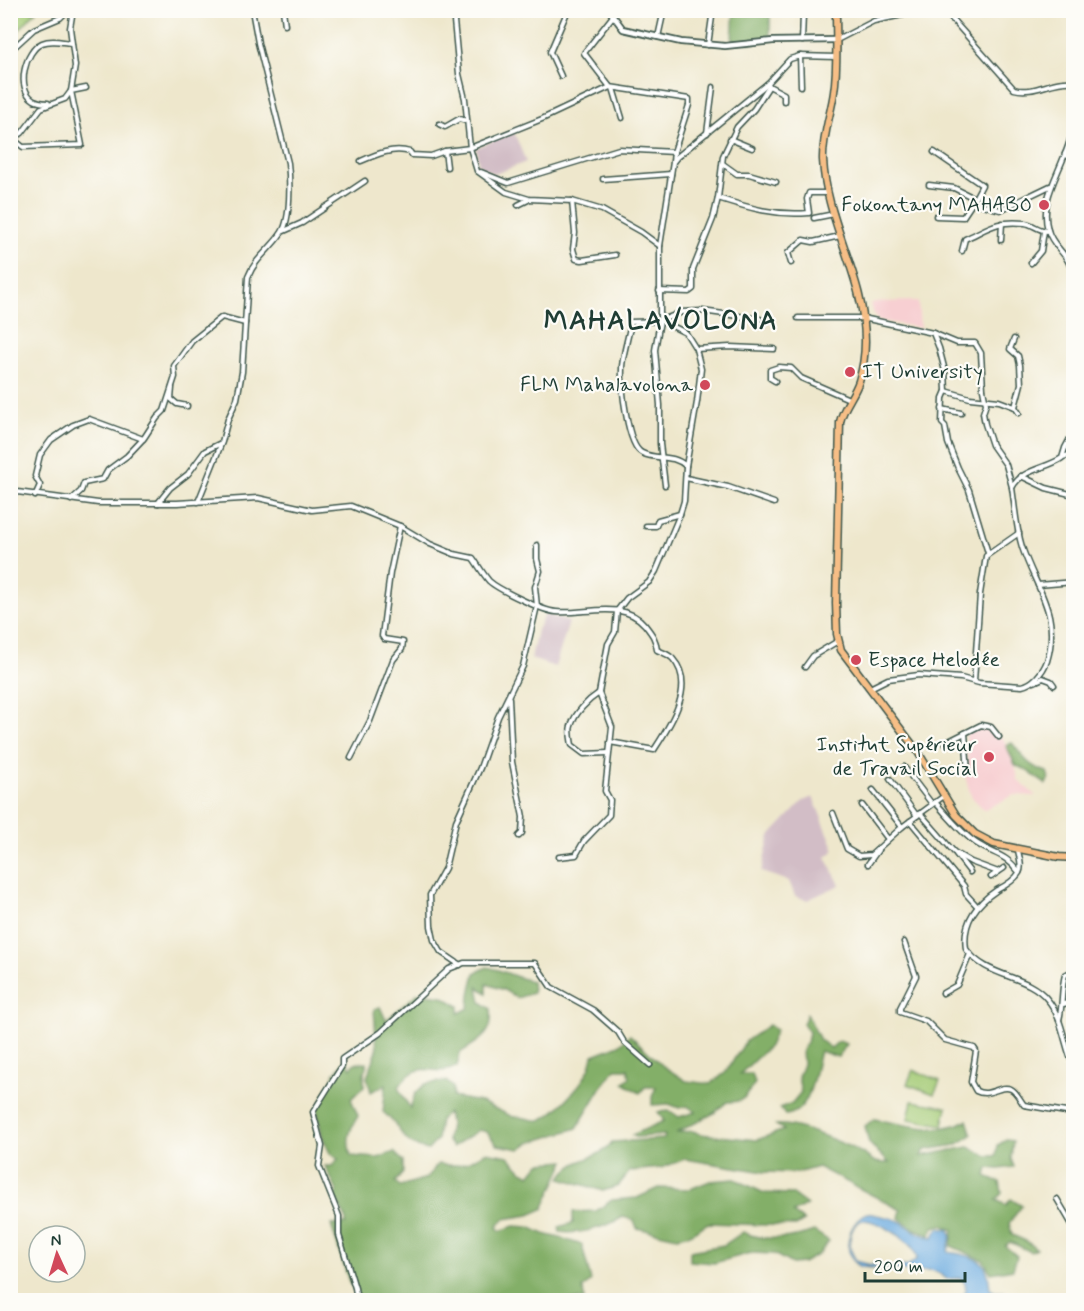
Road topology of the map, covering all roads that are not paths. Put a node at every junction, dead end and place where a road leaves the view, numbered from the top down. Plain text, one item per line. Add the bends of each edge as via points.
1 (68, 10) edge
2 (73, 10) edge
3 (252, 10) edge
4 (284, 10) edge
5 (453, 10) edge
6 (568, 10) edge
7 (609, 10) edge
8 (664, 10) edge
9 (713, 10) edge
10 (836, 10) edge
11 (926, 10) edge
12 (948, 12) edge
13 (788, 14) dead end
14 (613, 16) junction
15 (285, 25) dead end
16 (658, 38) junction
17 (836, 40) junction
18 (802, 41) junction
19 (71, 43) junction
20 (708, 45) junction
21 (10, 51) edge
22 (800, 56) junction
23 (836, 57) junction
24 (561, 75) dead end
25 (1073, 82) edge
26 (768, 84) junction
27 (801, 86) dead end
28 (713, 87) dead end
29 (86, 88) dead end
30 (612, 88) junction
31 (1074, 89) edge
32 (71, 91) junction
33 (784, 101) dead end
34 (49, 104) junction
35 (622, 118) dead end
36 (467, 121) junction
37 (439, 124) dead end
38 (1074, 127) edge
39 (708, 134) junction
40 (12, 139) edge
41 (730, 139) junction
42 (470, 148) junction
43 (752, 148) dead end
44 (445, 151) junction
45 (674, 152) junction
46 (934, 152) dead end
47 (1065, 154) junction
48 (1074, 160) edge
49 (361, 161) dead end
50 (673, 162) junction
51 (723, 164) junction
52 (447, 167) dead end
53 (477, 171) junction
54 (671, 174) junction
55 (603, 179) dead end
56 (365, 181) dead end
57 (776, 182) dead end
58 (930, 185) dead end
59 (1051, 185) junction
60 (828, 193) junction
61 (718, 198) junction
62 (529, 199) junction
63 (973, 200) junction
64 (572, 201) junction
65 (518, 205) dead end
66 (834, 214) junction
67 (936, 216) dead end
68 (814, 218) dead end
69 (1002, 224) junction
70 (283, 231) junction
71 (1046, 231) junction
72 (841, 236) junction
73 (1001, 240) dead end
74 (660, 246) junction
75 (962, 251) dead end
76 (615, 255) dead end
77 (790, 263) dead end
78 (1031, 263) dead end
79 (1074, 274) edge
80 (659, 291) junction
81 (798, 318) dead end
82 (864, 318) junction
83 (760, 319) dead end
84 (661, 321) junction
85 (245, 323) junction
86 (933, 333) junction
87 (1014, 339) dead end
88 (696, 349) junction
89 (774, 349) dead end
90 (775, 381) dead end
91 (172, 387) junction
92 (946, 391) junction
93 (849, 399) junction
94 (985, 400) junction
95 (187, 406) dead end
96 (1015, 407) junction
97 (942, 409) junction
98 (961, 413) dead end
99 (1019, 413) dead end
100 (1074, 431) edge
101 (143, 440) junction
102 (222, 442) junction
103 (1074, 456) edge
104 (663, 458) junction
105 (1062, 458) junction
106 (686, 466) junction
107 (1021, 476) junction
108 (686, 478) junction
109 (665, 485) dead end
110 (1012, 488) junction
111 (10, 491) edge
112 (1074, 495) edge
113 (35, 496) junction
114 (70, 500) junction
115 (198, 502) junction
116 (158, 503) junction
117 (774, 503) dead end
118 (680, 514) junction
119 (400, 525) junction
120 (646, 526) dead end
121 (1019, 533) junction
122 (537, 545) dead end
123 (988, 553) junction
124 (1074, 582) edge
125 (1038, 585) junction
126 (537, 606) junction
127 (617, 611) junction
128 (838, 641) junction
129 (805, 667) dead end
130 (974, 681) junction
131 (1028, 685) junction
132 (1054, 685) dead end
133 (870, 688) junction
134 (599, 693) junction
135 (509, 697) junction
136 (964, 733) junction
137 (999, 737) dead end
138 (610, 742) junction
139 (945, 743) dead end
140 (608, 753) junction
141 (351, 758) dead end
142 (904, 767) dead end
143 (968, 772) dead end
144 (890, 779) dead end
145 (873, 790) dead end
146 (944, 796) junction
147 (933, 803) junction
148 (862, 805) dead end
149 (833, 813) dead end
150 (919, 814) junction
151 (910, 821) junction
152 (902, 827) junction
153 (519, 836) dead end
154 (888, 839) junction
155 (879, 847) junction
156 (1018, 850) junction
157 (954, 852) junction
158 (560, 857) dead end
159 (1059, 857) junction
160 (1074, 858) edge
161 (1074, 863) edge
162 (868, 864) dead end
163 (1004, 868) dead end
164 (970, 872) dead end
165 (998, 872) junction
166 (1019, 872) junction
167 (992, 876) dead end
168 (977, 906) junction
169 (904, 942) dead end
170 (970, 954) junction
171 (460, 965) junction
172 (1074, 970) edge
173 (943, 993) dead end
174 (1074, 1002) edge
175 (1063, 1004) junction
176 (1059, 1022) junction
177 (650, 1065) dead end
178 (1074, 1067) edge
179 (1074, 1082) edge
180 (1057, 1199) dead end
181 (1074, 1228) edge
182 (357, 1300) edge

1 - 21 street via 60,18 34,29
2 - 19 street
3 - 70 street via 291,180
4 - 15 street
5 - 36 street
6 - 24 street via 550,52
7 - 14 street
8 - 16 street
9 - 20 street
10 - 17 main road
11 - 17 street via 874,21
12 - 25 street via 1014,88 1027,91 1052,83
13 - 18 street via 803,14
14 - 16 street via 623,29
14 - 30 street via 584,53
16 - 20 street
17 - 18 street
17 - 23 main road
18 - 20 street
19 - 32 street via 75,66
19 - 34 street via 46,41 27,59 26,92 34,100
22 - 23 street
22 - 26 street via 790,59
22 - 27 street
23 - 60 main road via 823,153
25 - 31 street
26 - 33 street via 784,94
26 - 39 street
26 - 41 street via 754,110
28 - 39 street
29 - 32 street
30 - 35 street
30 - 42 street
30 - 45 street via 689,99
32 - 34 street via 65,99
32 - 40 street via 82,146 24,147
34 - 40 street
36 - 37 street via 459,119 445,127
36 - 42 street
38 - 47 street
39 - 50 street
41 - 43 street
41 - 51 street
42 - 44 street
42 - 53 street
44 - 49 street via 421,156 399,149
44 - 52 street
45 - 50 street
45 - 53 street via 619,149 508,183
46 - 63 street via 981,184
47 - 48 street
47 - 59 street
50 - 54 street
51 - 57 street via 737,174
51 - 61 street
53 - 62 street via 506,192
54 - 55 street
54 - 74 street
56 - 70 street via 302,223
58 - 63 street via 954,188
59 - 63 street via 1000,210
59 - 71 street
60 - 61 street via 809,193 809,213 790,214 769,213
60 - 66 main road
61 - 80 street via 693,269 693,289
62 - 64 street
62 - 65 street
63 - 67 street via 963,217
64 - 74 street via 602,210
64 - 76 street via 576,259
66 - 68 street
66 - 72 main road
69 - 71 street via 1029,224
69 - 73 street
69 - 75 street via 993,224 965,239
70 - 85 street via 251,268
71 - 78 street via 1041,251
71 - 79 street
72 - 77 street via 813,242 802,240 788,253
72 - 82 main road
74 - 80 street
80 - 84 street
81 - 82 street
82 - 86 street
82 - 93 main road via 864,361
83 - 84 street via 702,311 682,312
84 - 88 street via 686,333
84 - 104 street via 655,361
84 - 104 street via 632,322 622,366 626,410 635,446 643,454
85 - 91 street via 222,317 192,341 174,366
85 - 102 street via 237,399
86 - 92 street via 945,371
86 - 94 street via 957,343 975,343 981,354
87 - 96 street via 1010,349 1018,356 1021,384
88 - 89 street
88 - 106 street via 700,375
90 - 93 street via 770,378 770,370 785,367
91 - 95 street via 171,399
91 - 101 street via 164,411
92 - 94 street
92 - 97 street
93 - 128 main road via 840,422
94 - 96 street
94 - 110 street via 985,424 992,445 1006,465
96 - 99 street
97 - 98 street
97 - 123 street via 948,443 969,490
100 - 105 street
101 - 113 street via 88,419 72,425 51,440 40,455 35,476 40,485
101 - 114 street via 103,479 84,483
102 - 115 street
102 - 116 street via 205,452
103 - 105 street
104 - 106 street via 678,459
104 - 109 street
105 - 107 street
106 - 108 street
107 - 110 street
107 - 112 street
108 - 117 street
108 - 118 street
110 - 121 street
111 - 113 street
113 - 114 street
114 - 116 street
115 - 116 street
115 - 119 street via 258,498 312,510 351,506
118 - 120 street via 658,520 656,527
118 - 127 street via 649,582
119 - 126 street via 430,544 473,558 490,582
119 - 141 street via 382,636 403,642 403,646 393,660
121 - 123 street
121 - 125 street
122 - 126 street
123 - 130 street via 980,594
124 - 125 street
125 - 131 street via 1050,615 1052,642 1045,668
126 - 127 street via 555,612
126 - 135 street via 523,666
127 - 134 street
127 - 138 street via 639,618 655,637 657,650 673,659 682,676 681,698 654,750
128 - 129 street via 813,656
128 - 133 main road via 847,660
130 - 131 street
130 - 133 street via 908,675
131 - 132 street via 1042,678
133 - 146 main road via 918,752
134 - 138 street via 612,727
134 - 140 street via 570,727 572,745 584,754
135 - 153 street via 512,762 523,817
135 - 171 street via 456,821 445,868 430,895 434,940 441,952
136 - 137 street via 981,725 991,727
136 - 139 street
136 - 143 street
138 - 140 street
140 - 158 street via 605,791 610,800 609,815 576,855
142 - 147 street
144 - 150 street
145 - 152 street
146 - 147 street
146 - 156 main road via 975,834
147 - 150 street
147 - 166 street via 960,830 978,844 1003,855
148 - 154 street
149 - 155 street via 851,853 871,855
150 - 151 street
150 - 157 street
151 - 152 street
151 - 168 street
152 - 154 street
154 - 155 street
155 - 162 street
156 - 159 main road
156 - 166 street
157 - 164 street
157 - 165 street
159 - 160 main road
159 - 161 main road
163 - 165 street
165 - 167 street
166 - 168 street
168 - 170 street via 966,934
169 - 179 street via 916,976 900,1012 926,1021 945,1040 974,1048 971,1082 976,1091 984,1094 1013,1089 1023,1105 1072,1113
170 - 173 street via 957,985
170 - 176 street via 983,965 1046,996
171 - 177 street via 535,963 552,987 593,1010
171 - 182 street via 449,969 380,1033 342,1059 342,1066 313,1112 322,1146 319,1166 339,1216 339,1234
172 - 175 street via 1065,975 1061,987
174 - 175 street
175 - 176 street
176 - 178 street
180 - 181 street

